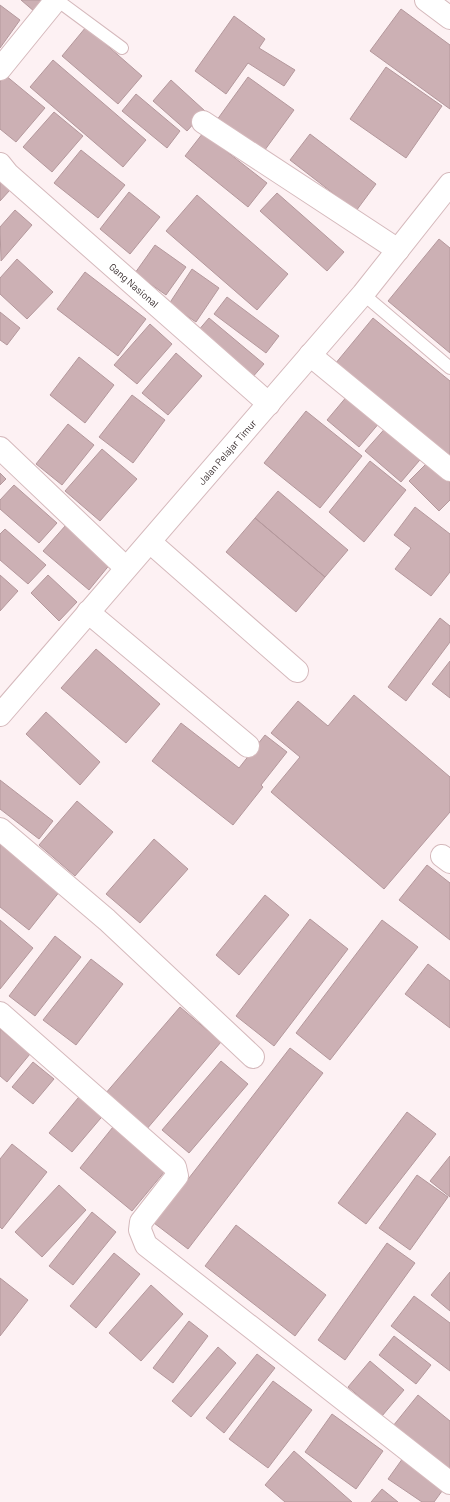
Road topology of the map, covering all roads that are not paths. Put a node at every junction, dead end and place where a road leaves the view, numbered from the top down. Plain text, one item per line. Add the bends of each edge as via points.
1 (57, 0) edge
2 (426, 0) edge
3 (450, 18) edge
4 (122, 48) dead end
5 (0, 69) edge
6 (203, 122) dead end
7 (0, 164) edge
8 (450, 184) edge
9 (398, 250) junction
10 (363, 294) junction
11 (310, 356) junction
12 (450, 368) edge
13 (269, 404) junction
14 (0, 448) edge
15 (450, 470) edge
16 (150, 542) junction
17 (126, 568) junction
18 (88, 612) junction
19 (296, 671) dead end
20 (3, 704) edge
21 (248, 746) dead end
22 (0, 829) edge
23 (0, 1013) edge
24 (253, 1057) dead end
25 (450, 1483) edge

1 - 4 lane
1 - 5 street
2 - 3 street
6 - 9 street
7 - 13 street, Gang Nasional via 8,174
8 - 9 street, Jalan Pelajar Timur
9 - 10 street, Jalan Pelajar Timur
10 - 11 street, Jalan Pelajar Timur
10 - 12 lane
11 - 13 street, Jalan Pelajar Timur
11 - 15 street
13 - 16 street, Jalan Pelajar Timur
14 - 17 street
16 - 17 street, Jalan Pelajar Timur
16 - 19 street
17 - 18 street, Jalan Pelajar Timur
18 - 20 street, Jalan Pelajar Timur
18 - 21 street
22 - 24 street via 107,920
23 - 25 street via 175,1167 177,1176 141,1222 140,1230 146,1245

